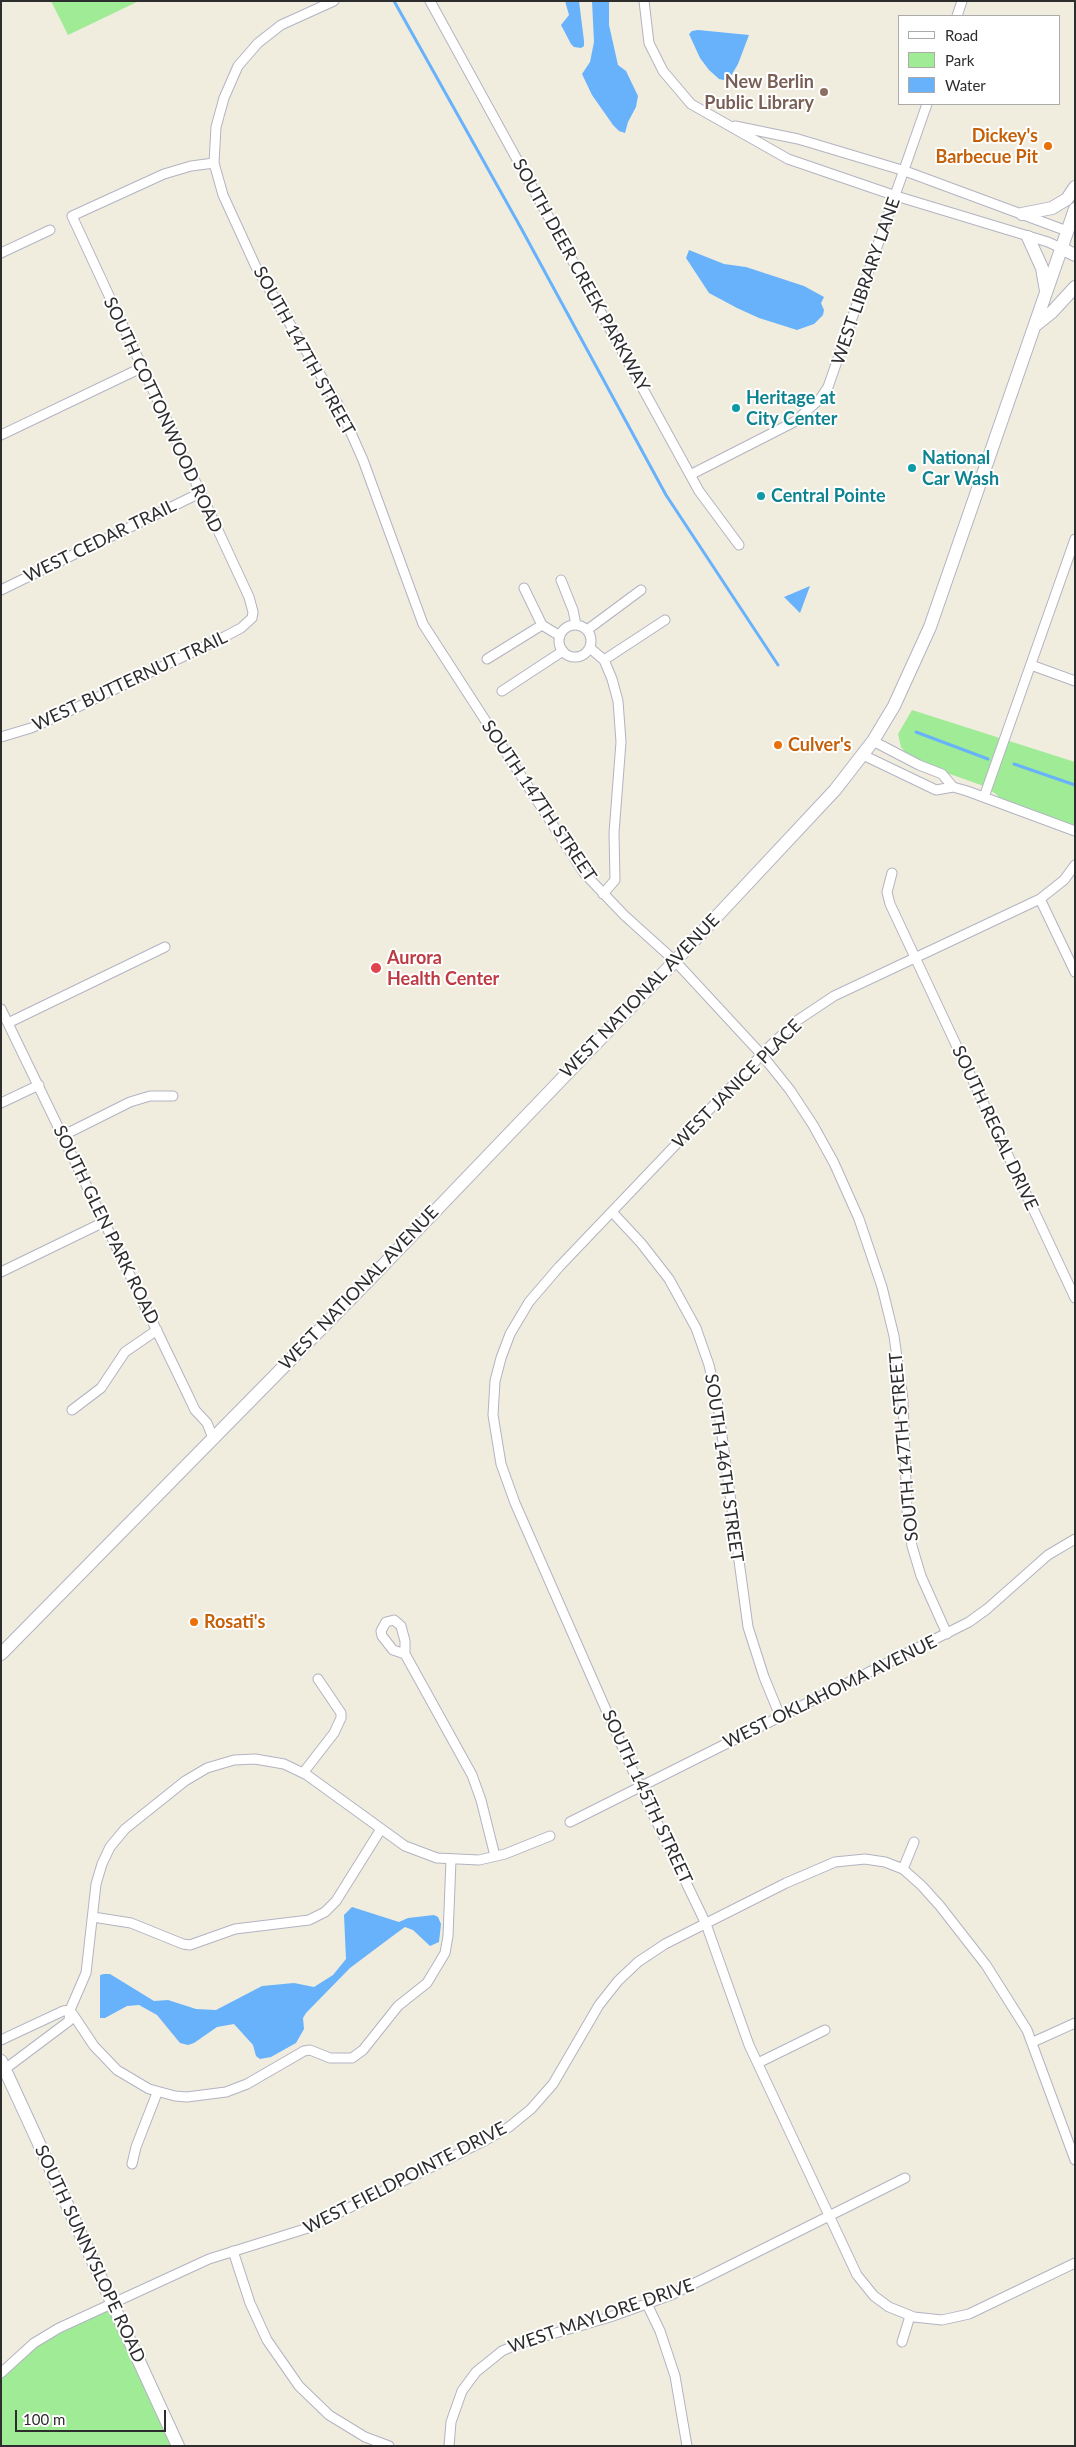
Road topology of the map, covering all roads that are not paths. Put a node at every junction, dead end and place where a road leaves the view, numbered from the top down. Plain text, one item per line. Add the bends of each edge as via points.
1 (334, 1) edge
2 (430, 1) edge
3 (644, 1) edge
4 (962, 1) edge
5 (957, 15) edge
6 (927, 105) edge
7 (725, 124) junction
8 (214, 163) junction
9 (905, 171) junction
10 (1075, 187) edge
11 (896, 196) junction
12 (1075, 209) edge
13 (1022, 214) junction
14 (50, 230) dead end
15 (1071, 233) edge
16 (1028, 237) junction
17 (1061, 248) junction
18 (1, 252) edge
19 (1075, 255) edge
20 (1075, 287) edge
21 (1046, 293) junction
22 (1037, 324) junction
23 (141, 368) junction
24 (1, 435) edge
25 (690, 475) junction
26 (200, 493) junction
27 (1075, 538) edge
28 (739, 545) dead end
29 (561, 580) dead end
30 (524, 588) dead end
31 (1, 590) edge
32 (641, 590) dead end
33 (252, 615) joint
34 (666, 620) dead end
35 (542, 625) junction
36 (576, 625) junction
37 (587, 630) junction
38 (560, 636) junction
39 (590, 648) junction
40 (563, 651) junction
41 (487, 659) dead end
42 (604, 660) junction
43 (1030, 666) junction
44 (1075, 681) edge
45 (502, 691) dead end
46 (1, 737) edge
47 (873, 741) junction
48 (863, 755) junction
49 (953, 788) junction
50 (984, 798) junction
51 (1075, 831) edge
52 (1075, 865) edge
53 (892, 872) dead end
54 (603, 894) junction
55 (1040, 899) junction
56 (165, 947) dead end
57 (915, 958) junction
58 (675, 962) junction
59 (1075, 972) edge
60 (1, 1009) edge
61 (8, 1022) junction
62 (762, 1055) junction
63 (39, 1086) junction
64 (173, 1096) dead end
65 (1, 1103) edge
66 (62, 1136) junction
67 (613, 1213) junction
68 (104, 1222) junction
69 (1, 1272) edge
70 (1075, 1298) edge
71 (157, 1330) junction
72 (498, 1370) joint
73 (72, 1410) dead end
74 (213, 1438) junction
75 (1075, 1539) edge
76 (947, 1634) junction
77 (1, 1654) edge
78 (405, 1654) dead end
79 (318, 1680) dead end
80 (780, 1716) junction
81 (303, 1773) junction
82 (640, 1787) junction
83 (570, 1822) dead end
84 (381, 1829) junction
85 (550, 1836) dead end
86 (914, 1842) dead end
87 (495, 1856) junction
88 (451, 1860) junction
89 (903, 1869) junction
90 (93, 1917) junction
91 (706, 1924) junction
92 (70, 2010) junction
93 (1075, 2023) edge
94 (825, 2030) dead end
95 (1, 2040) edge
96 (1033, 2042) junction
97 (758, 2063) junction
98 (3, 2065) edge
99 (158, 2093) junction
100 (1075, 2160) edge
101 (132, 2164) dead end
102 (905, 2178) dead end
103 (829, 2217) junction
104 (233, 2251) junction
105 (1075, 2263) edge
106 (113, 2304) junction
107 (647, 2304) junction
108 (910, 2316) junction
109 (902, 2342) dead end
110 (1, 2373) edge
111 (178, 2446) edge
112 (389, 2446) edge
113 (448, 2446) edge
114 (687, 2446) edge

1 - 8 street, SOUTH 147TH STREET via 281,26 238,66 216,127
2 - 25 street, SOUTH DEER CREEK PARKWAY
3 - 7 street via 649,42 663,71 691,104
4 - 5 street
6 - 9 street, WEST LIBRARY LANE
7 - 9 street via 798,139
7 - 11 street via 788,159
8 - 23 street, SOUTH COTTONWOOD ROAD via 164,174 72,216
8 - 54 street, SOUTH 147TH STREET via 223,196 256,266 339,406 363,460 423,624 584,873
9 - 11 street, WEST LIBRARY LANE
9 - 13 street
10 - 13 main road via 1067,199 1052,208
11 - 16 street
11 - 25 street, WEST LIBRARY LANE via 840,356 820,400 794,422
12 - 15 main road, WEST NATIONAL AVENUE
13 - 15 street
14 - 18 street
15 - 17 main road, WEST NATIONAL AVENUE
16 - 17 street
16 - 21 main road via 1042,268
17 - 19 main road
17 - 21 main road, WEST NATIONAL AVENUE
20 - 22 main road
21 - 22 main road, WEST NATIONAL AVENUE
22 - 47 main road, WEST NATIONAL AVENUE via 930,627 914,665
23 - 24 street
23 - 26 street, SOUTH COTTONWOOD ROAD
25 - 28 street, SOUTH DEER CREEK PARKWAY
26 - 31 street, WEST CEDAR TRAIL
26 - 33 street, SOUTH COTTONWOOD ROAD via 249,597
27 - 43 street
29 - 36 street
30 - 35 street
32 - 37 street
33 - 46 street, WEST BUTTERNUT TRAIL via 249,623 216,641 55,718
34 - 42 street
35 - 38 street
35 - 41 street
36 - 37 street
36 - 38 street via 566,628
37 - 39 street via 591,637
38 - 40 street
39 - 40 street via 578,657
39 - 42 street
40 - 45 street
42 - 54 street via 618,701 621,742 614,833 615,880
43 - 44 street
43 - 50 street
47 - 48 main road, WEST NATIONAL AVENUE
47 - 49 street via 918,766 942,774
48 - 49 street via 936,790
48 - 58 main road, WEST NATIONAL AVENUE via 835,790
49 - 50 street
50 - 51 street
52 - 55 street, WEST JANICE PLACE via 1064,880
53 - 57 street, SOUTH REGAL DRIVE via 888,896
54 - 58 street, SOUTH 147TH STREET
55 - 57 street, WEST JANICE PLACE
55 - 59 street
56 - 61 street
57 - 62 street, WEST JANICE PLACE via 818,1006 798,1020
57 - 70 street, SOUTH REGAL DRIVE
58 - 62 street, SOUTH 147TH STREET
58 - 74 main road, WEST NATIONAL AVENUE
60 - 61 street, SOUTH GLEN PARK ROAD
61 - 63 street, SOUTH GLEN PARK ROAD
62 - 67 street, WEST JANICE PLACE
62 - 76 street, SOUTH 147TH STREET via 813,1125 847,1189 870,1246 897,1354 903,1400 906,1511 912,1546 921,1576
63 - 65 street
63 - 66 street, SOUTH GLEN PARK ROAD
64 - 66 street via 150,1096 130,1102
66 - 68 street, SOUTH GLEN PARK ROAD
67 - 72 street, WEST JANICE PLACE via 529,1302 510,1334
67 - 80 street, SOUTH 146TH STREET via 669,1279 696,1328 709,1365 718,1406 748,1627
68 - 69 street
68 - 71 street, SOUTH GLEN PARK ROAD
71 - 73 street via 125,1352 101,1388
71 - 74 street, SOUTH GLEN PARK ROAD
72 - 82 street, SOUTH 145TH STREET via 493,1416 507,1483
74 - 77 main road, WEST NATIONAL AVENUE
75 - 76 street, WEST OKLAHOMA AVENUE via 1036,1565 987,1609
76 - 80 street, WEST OKLAHOMA AVENUE
78 - 87 street via 472,1775
79 - 81 street via 341,1713 341,1718 334,1733
80 - 82 street, WEST OKLAHOMA AVENUE
81 - 84 street
81 - 90 street via 268,1760 234,1760 207,1768 185,1782 125,1829 110,1847 96,1884
82 - 83 street, WEST OKLAHOMA AVENUE
82 - 91 street, SOUTH 145TH STREET
84 - 88 street via 415,1850
84 - 90 street via 336,1901 325,1912 309,1920 235,1929 183,1944 131,1923
85 - 87 street
86 - 89 street
87 - 88 street via 479,1860
88 - 99 street via 445,1953 427,1982 398,2006 356,2056 343,2060 304,2051 247,2084 226,2092 186,2097
89 - 91 street, WEST FIELDPOINTE DRIVE via 864,1859 835,1862
89 - 96 street, WEST FIELDPOINTE DRIVE via 922,1886 986,1965
90 - 92 street via 86,1974
91 - 97 street, SOUTH 145TH STREET
91 - 104 street, WEST FIELDPOINTE DRIVE via 651,1953 618,1981 599,2006 553,2084 531,2109 509,2127 308,2228
92 - 95 street
92 - 98 street via 69,2022
92 - 99 street via 106,2060 133,2081
93 - 96 street
94 - 97 street
96 - 100 street, WEST FIELDPOINTE DRIVE
97 - 103 street, SOUTH 145TH STREET
98 - 106 main road, SOUTH SUNNYSLOPE ROAD
99 - 101 street
102 - 103 street, WEST MAYLORE DRIVE
103 - 107 street, WEST MAYLORE DRIVE via 697,2283
103 - 108 street, SOUTH 145TH STREET via 857,2275 867,2288 889,2308
104 - 106 street, WEST FIELDPOINTE DRIVE
104 - 112 street via 266,2340 299,2386 329,2415 365,2437
105 - 108 street, SOUTH 145TH STREET via 955,2319 926,2320
106 - 110 street, WEST FIELDPOINTE DRIVE via 42,2338
106 - 111 main road, SOUTH SUNNYSLOPE ROAD
107 - 113 street, WEST MAYLORE DRIVE via 518,2344 490,2359 476,2372 459,2398
107 - 114 street via 675,2376
108 - 109 street

